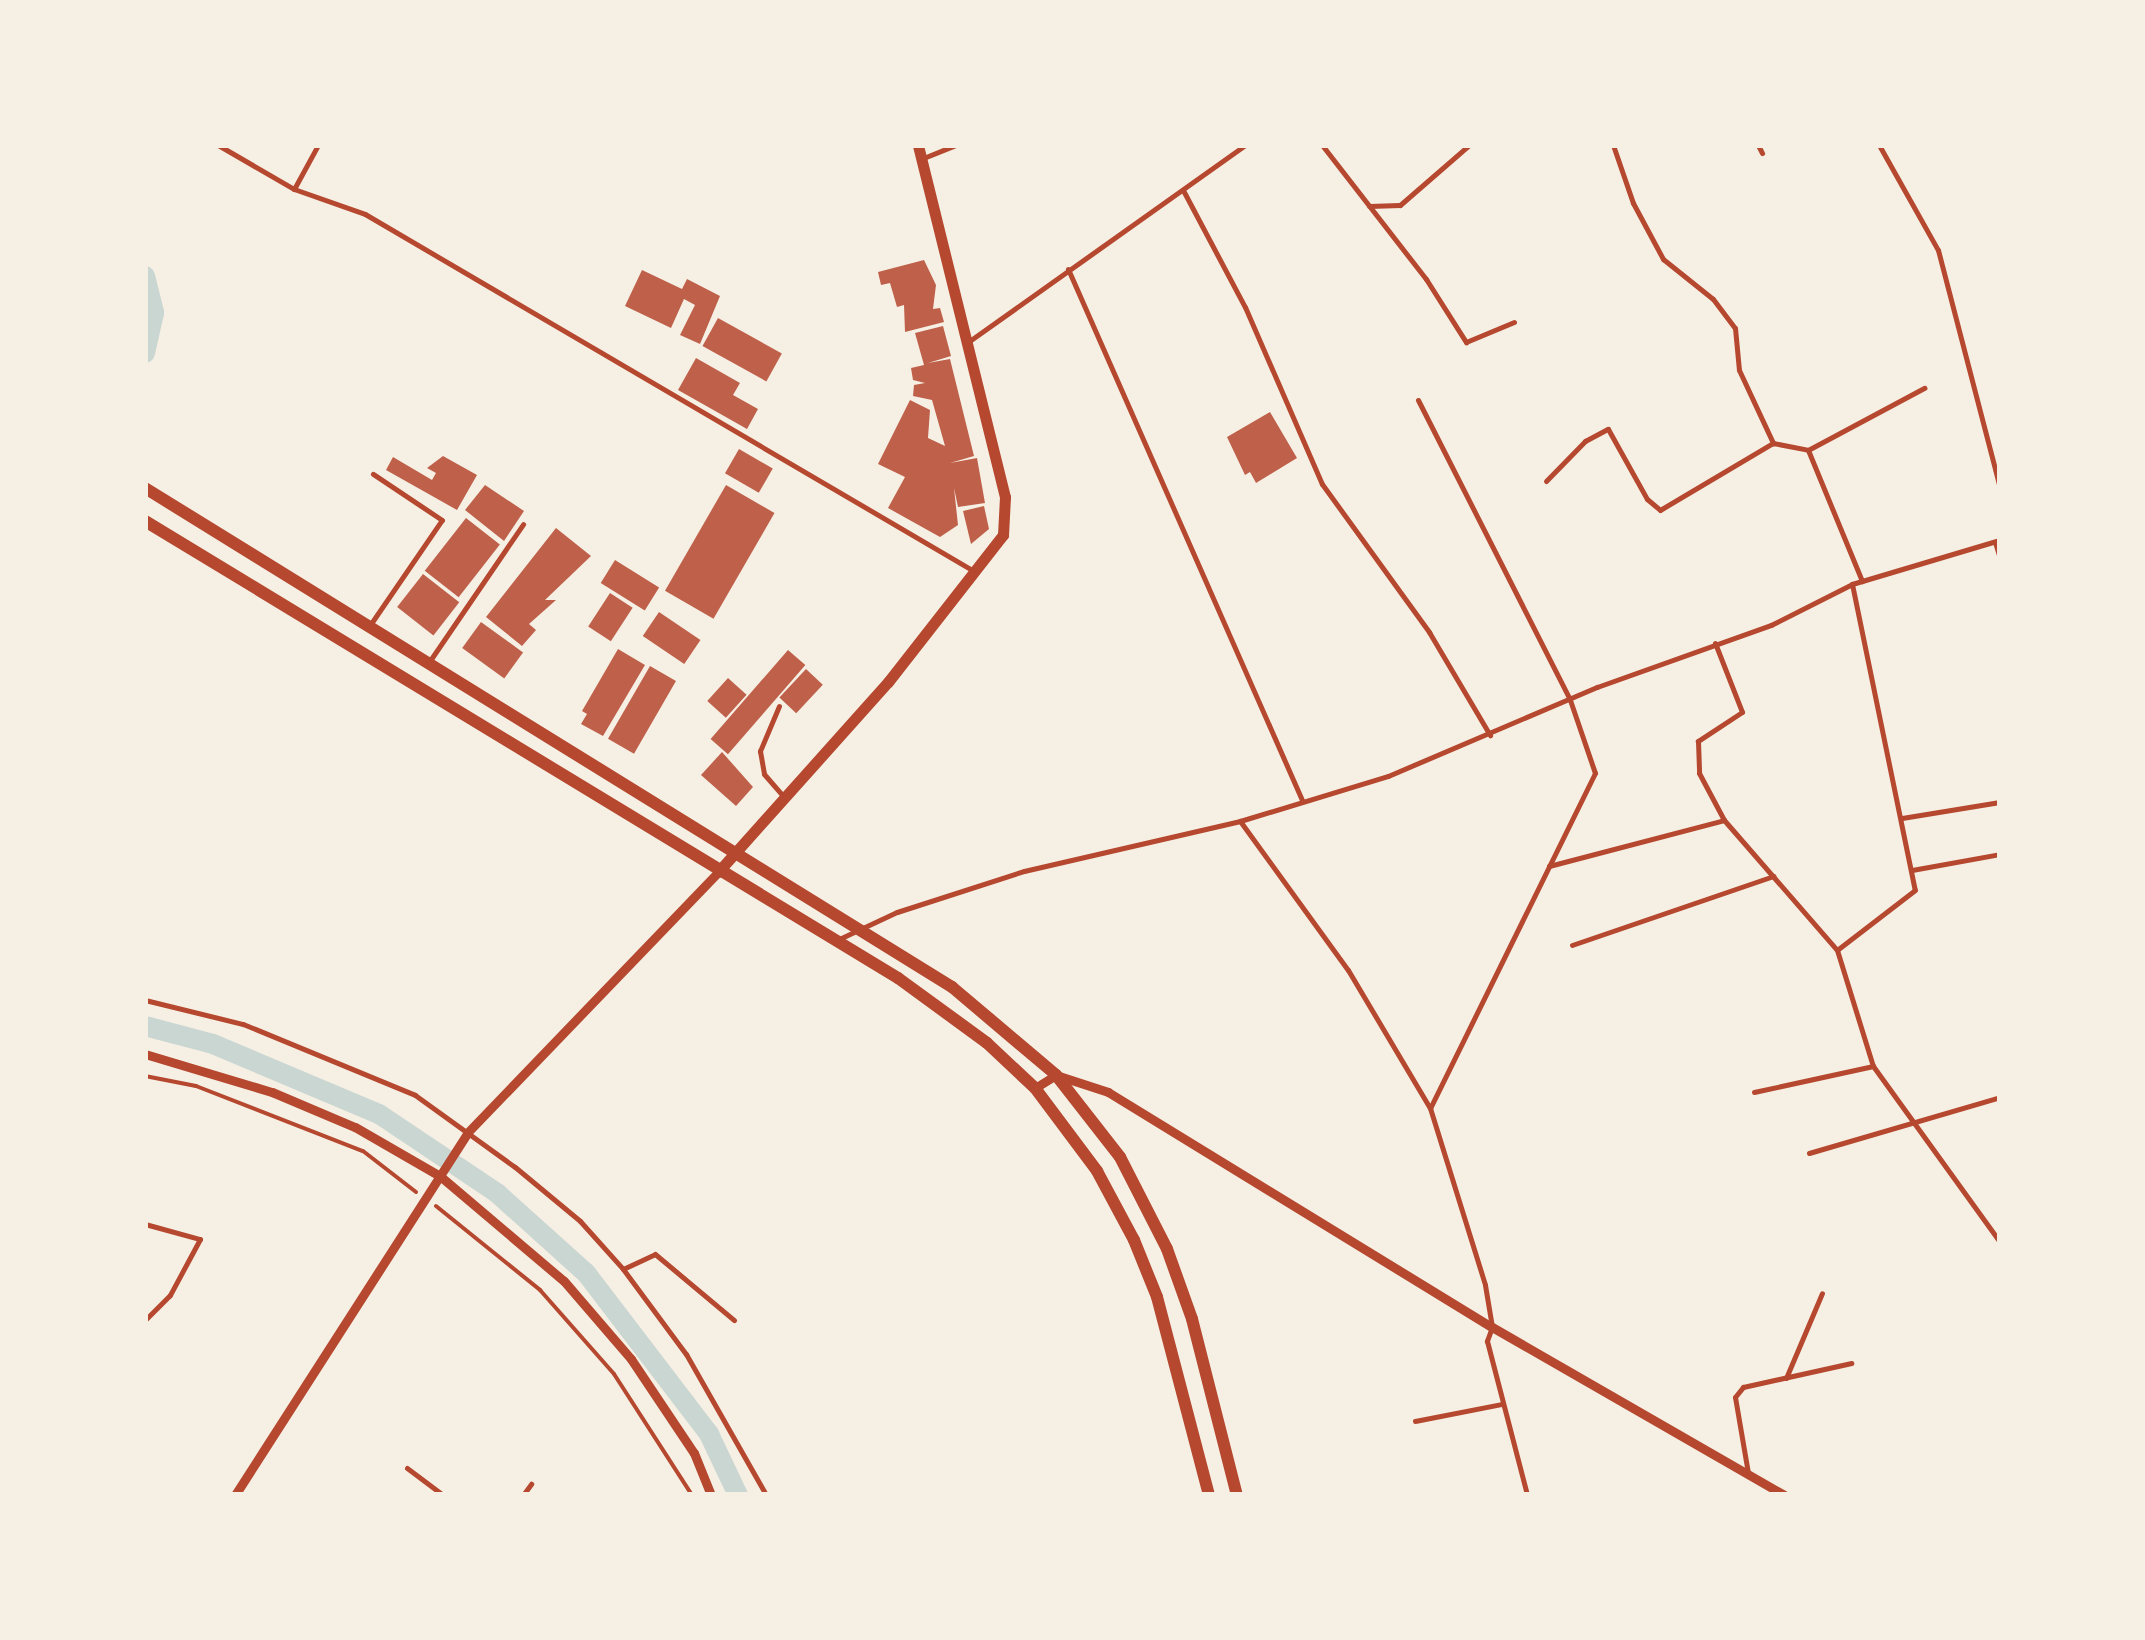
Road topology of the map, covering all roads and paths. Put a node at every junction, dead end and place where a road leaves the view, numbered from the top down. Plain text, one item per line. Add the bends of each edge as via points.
1 (218, 145) edge
2 (318, 145) edge
3 (918, 145) edge
4 (955, 145) edge
5 (1245, 145) edge
6 (1322, 145) edge
7 (1469, 145) edge
8 (1613, 145) edge
9 (1758, 145) edge
10 (1879, 145) edge
11 (1762, 153) dead end
12 (921, 159) junction
13 (294, 189) junction
14 (1184, 192) junction
15 (1368, 206) junction
16 (1068, 269) junction
17 (1514, 322) dead end
18 (968, 342) junction
19 (1924, 388) dead end
20 (1418, 400) dead end
21 (1773, 443) junction
22 (1808, 450) junction
23 (373, 474) dead end
24 (1546, 481) dead end
25 (145, 488) edge
26 (2000, 488) edge
27 (145, 521) edge
28 (523, 524) dead end
29 (1997, 541) edge
30 (2000, 558) edge
31 (979, 574) junction
32 (1862, 581) junction
33 (1852, 584) junction
34 (368, 628) junction
35 (1715, 643) junction
36 (427, 664) junction
37 (1570, 700) junction
38 (779, 706) dead end
39 (1490, 735) junction
40 (784, 797) junction
41 (1302, 800) junction
42 (2000, 802) edge
43 (1902, 818) junction
44 (1724, 820) junction
45 (1240, 821) junction
46 (735, 853) junction
47 (2000, 854) edge
48 (1548, 866) junction
49 (1912, 870) junction
50 (718, 872) junction
51 (1774, 876) junction
52 (856, 930) junction
53 (834, 941) junction
54 (1572, 945) dead end
55 (1837, 950) junction
56 (145, 1000) edge
57 (145, 1054) edge
58 (1873, 1066) junction
59 (1056, 1075) junction
60 (145, 1076) edge
61 (1035, 1088) junction
62 (1754, 1092) dead end
63 (2000, 1097) edge
64 (1430, 1108) junction
65 (1913, 1125) junction
66 (468, 1132) junction
67 (1809, 1153) dead end
68 (439, 1172) junction
69 (422, 1196) junction
70 (145, 1224) edge
71 (2000, 1242) edge
72 (624, 1269) junction
73 (1822, 1293) dead end
74 (145, 1320) edge
75 (734, 1320) dead end
76 (1492, 1327) junction
77 (1851, 1363) dead end
78 (1786, 1378) junction
79 (1502, 1404) junction
80 (1415, 1421) dead end
81 (407, 1468) dead end
82 (1748, 1473) junction
83 (531, 1484) dead end
84 (236, 1495) edge
85 (443, 1495) edge
86 (523, 1495) edge
87 (692, 1495) edge
88 (710, 1495) edge
89 (766, 1495) edge
90 (1209, 1495) edge
91 (1238, 1495) edge
92 (1526, 1495) edge
93 (1784, 1495) edge

1 - 13 lane
2 - 13 lane
3 - 12 street
4 - 12 lane
5 - 14 lane
6 - 15 lane
7 - 15 lane via 1400,205
8 - 21 lane via 1662,259 1713,299 1736,328 1738,370
9 - 11 lane
10 - 26 lane via 1938,250
12 - 18 street
13 - 31 lane via 365,214
14 - 16 lane
14 - 39 lane via 1245,307 1322,484 1429,632
15 - 17 lane via 1466,342
16 - 18 lane
16 - 41 lane
18 - 31 street via 1006,517
19 - 22 lane
20 - 37 lane
21 - 22 lane
21 - 24 lane via 1660,510 1608,429 1585,441
22 - 32 lane
23 - 34 lane via 442,520
25 - 34 main road
27 - 50 main road
28 - 36 lane
29 - 30 lane
29 - 32 lane
31 - 40 street
32 - 33 lane
33 - 35 lane via 1772,625
33 - 43 lane
34 - 36 main road
35 - 37 lane
35 - 44 lane via 1742,712 1698,741 1699,773
36 - 46 main road
37 - 39 lane
37 - 48 lane via 1595,773
38 - 40 lane via 760,751 764,774
39 - 41 lane via 1388,776
40 - 46 street
41 - 45 lane
42 - 43 lane
43 - 49 lane
44 - 48 lane
44 - 51 lane
45 - 52 lane via 1024,871
45 - 64 lane via 1348,970
46 - 50 street
46 - 52 main road
47 - 49 lane
48 - 64 lane
49 - 55 lane via 1915,890
50 - 53 main road
50 - 66 street
51 - 54 lane
51 - 55 lane
52 - 53 lane
52 - 59 main road via 952,987
53 - 61 main road via 987,1043
55 - 58 lane
56 - 66 lane via 261,1031 416,1094
57 - 68 street via 322,1113
58 - 62 lane
58 - 65 lane
59 - 61 street
59 - 76 street via 1108,1092
59 - 91 main road via 1120,1157 1167,1249
60 - 69 path via 196,1086 364,1152
61 - 90 main road via 1097,1171 1139,1251
63 - 65 lane via 1937,1112
64 - 76 lane
65 - 67 lane
65 - 71 lane
66 - 68 street
66 - 72 lane via 580,1221
68 - 69 street
68 - 88 street via 564,1281 620,1346 694,1454
69 - 84 street
69 - 87 path via 486,1240 540,1290 614,1374
70 - 74 lane via 200,1239 170,1295
72 - 75 lane via 655,1254
72 - 89 lane via 686,1354
73 - 78 lane
76 - 79 lane via 1487,1342
76 - 82 street
77 - 78 lane
78 - 82 lane via 1755,1381 1736,1396
79 - 80 lane
79 - 92 lane
81 - 85 lane
82 - 93 street
83 - 86 lane

